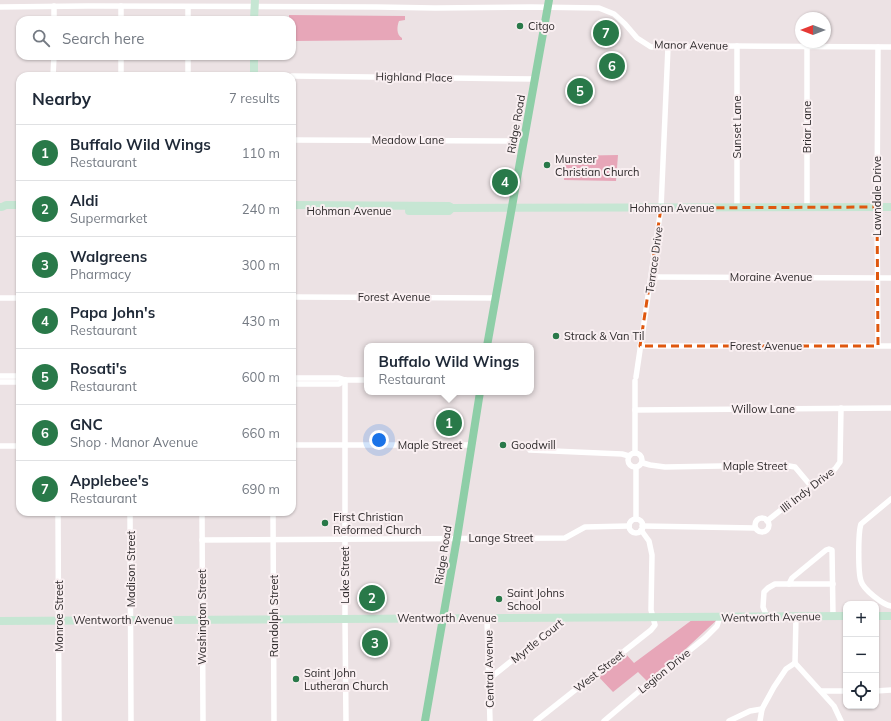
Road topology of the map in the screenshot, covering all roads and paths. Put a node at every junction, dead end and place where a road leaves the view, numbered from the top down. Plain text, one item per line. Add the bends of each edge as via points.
1 (254, 3) edge
2 (549, 4) edge
3 (54, 6) junction
4 (121, 6) junction
5 (0, 7) edge
6 (188, 7) junction
7 (54, 16) edge
8 (121, 16) edge
9 (188, 16) edge
10 (254, 16) edge
11 (737, 46) junction
12 (795, 46) edge
13 (831, 46) edge
14 (668, 47) junction
15 (878, 47) junction
16 (891, 47) edge
17 (807, 48) edge
18 (54, 60) edge
19 (121, 60) edge
20 (188, 60) edge
21 (254, 60) edge
22 (53, 72) edge
23 (121, 72) edge
24 (188, 72) edge
25 (254, 72) edge
26 (296, 76) edge
27 (535, 79) junction
28 (296, 140) edge
29 (524, 141) junction
30 (16, 205) edge
31 (296, 205) edge
32 (1, 207) edge
33 (807, 207) junction
34 (877, 207) junction
35 (891, 207) edge
36 (452, 208) junction
37 (512, 208) junction
38 (661, 208) junction
39 (737, 208) junction
40 (16, 210) edge
41 (296, 211) edge
42 (651, 277) junction
43 (877, 278) junction
44 (891, 278) edge
45 (296, 297) edge
46 (0, 298) edge
47 (16, 298) edge
48 (496, 298) junction
49 (488, 343) edge
50 (640, 346) junction
51 (878, 346) junction
52 (891, 346) edge
53 (0, 376) edge
54 (16, 376) edge
55 (296, 378) edge
56 (345, 380) junction
57 (364, 380) edge
58 (0, 382) edge
59 (16, 382) edge
60 (296, 384) edge
61 (479, 395) edge
62 (841, 408) junction
63 (891, 408) edge
64 (635, 410) junction
65 (296, 445) edge
66 (345, 445) junction
67 (471, 445) junction
68 (0, 446) edge
69 (16, 446) edge
70 (530, 450) dead end
71 (636, 453) junction
72 (629, 456) junction
73 (643, 463) junction
74 (636, 468) junction
75 (811, 486) junction
76 (891, 499) edge
77 (58, 516) edge
78 (130, 516) edge
79 (202, 516) edge
80 (273, 516) edge
81 (636, 519) junction
82 (768, 521) junction
83 (629, 526) junction
84 (642, 528) junction
85 (755, 528) junction
86 (457, 538) junction
87 (345, 539) junction
88 (202, 540) junction
89 (274, 540) junction
90 (789, 584) junction
91 (833, 584) junction
92 (891, 606) edge
93 (763, 607) junction
94 (767, 616) junction
95 (796, 616) junction
96 (833, 616) junction
97 (843, 616) edge
98 (879, 616) edge
99 (891, 616) edge
100 (653, 617) junction
101 (720, 617) junction
102 (758, 617) junction
103 (345, 618) junction
104 (443, 618) junction
105 (487, 618) junction
106 (566, 618) junction
107 (202, 619) junction
108 (274, 619) junction
109 (59, 620) junction
110 (131, 620) junction
111 (0, 621) edge
112 (795, 663) junction
113 (489, 679) junction
114 (891, 690) edge
115 (822, 691) junction
116 (843, 691) edge
117 (879, 691) edge
118 (762, 709) junction
119 (59, 721) edge
120 (131, 721) edge
121 (203, 721) edge
122 (274, 721) edge
123 (346, 721) edge
124 (425, 721) edge
125 (490, 721) edge
126 (536, 721) edge
127 (604, 721) edge
128 (729, 721) edge
129 (760, 721) edge
130 (841, 721) edge

1 - 2 street, Manor Avenue via 435,8
1 - 6 street, Manor Avenue
1 - 10 street
2 - 14 street, Manor Avenue via 599,8 614,14 637,38 651,46
2 - 27 main road, Ridge Road
3 - 4 street, Manor Avenue
3 - 5 street, Manor Avenue
3 - 7 street
4 - 6 street, Manor Avenue
4 - 8 street
6 - 9 street
11 - 12 street, Manor Avenue
11 - 14 street, Manor Avenue
11 - 39 street, Sunset Lane
13 - 15 street, Manor Avenue
14 - 38 street, Terrace Drive
15 - 16 street, Manor Avenue
15 - 34 street, Lawndale Drive
17 - 33 street, Briar Lane
18 - 22 street
19 - 23 street
20 - 24 street
21 - 25 street
26 - 27 street, Highland Place
27 - 29 main road, Ridge Road
28 - 29 street, Meadow Lane
29 - 37 main road, Ridge Road
30 - 32 street
31 - 36 street, Hohman Avenue
32 - 40 street
33 - 34 street, Hohman Avenue
33 - 39 street, Hohman Avenue
34 - 35 street, Hohman Avenue
34 - 43 street, Lawndale Drive
36 - 37 street, Hohman Avenue
36 - 41 street, Hohman Avenue via 449,211
37 - 38 street, Hohman Avenue
37 - 48 main road, Ridge Road
38 - 39 street, Hohman Avenue
38 - 42 street, Terrace Drive
42 - 43 street, Moraine Avenue
42 - 50 street, Terrace Drive
43 - 44 street, Moraine Avenue
43 - 51 street, Lawndale Drive
45 - 48 street, Forest Avenue
46 - 47 street
48 - 49 main road, Ridge Road
50 - 51 street, Forest Avenue
50 - 64 street, Terrace Drive
51 - 52 street, Forest Avenue
53 - 54 street
55 - 56 street
56 - 57 street
56 - 60 street via 339,384
56 - 66 street, Lake Street
58 - 59 street
61 - 67 main road, Ridge Road
62 - 63 street, Willow Lane
62 - 64 street, Willow Lane
62 - 75 street, Illi Indy Drive via 840,462 835,469
64 - 71 street, Terrace Drive
65 - 66 street, Maple Street
66 - 67 street, Maple Street
66 - 87 street, Lake Street
67 - 86 main road, Ridge Road
68 - 69 street
70 - 72 street
71 - 72 street
71 - 73 street via 642,456
72 - 74 street via 629,464
73 - 74 street
73 - 75 street, Maple Street via 665,467 783,465 795,467
74 - 81 street
75 - 82 street, Illi Indy Drive
76 - 92 street via 861,524 859,557 860,579 863,586 880,602
77 - 109 street, Monroe Street
78 - 110 street, Madison Street
79 - 88 street, Washington Street
80 - 89 street, Randolph Street
81 - 83 street via 630,522
81 - 84 street via 640,520
82 - 85 street via 758,519
82 - 85 street via 769,526 765,532
83 - 84 street via 634,532
83 - 86 street, Lange Street via 585,527 565,538
84 - 85 street
84 - 100 street via 649,541 652,555
86 - 87 street, Lange Street
86 - 104 main road, Ridge Road
87 - 89 street, Lange Street
87 - 103 street, Lake Street
88 - 89 street, Lange Street
88 - 107 street, Washington Street
89 - 108 street, Randolph Street
90 - 91 street
90 - 91 street via 792,578 829,549 832,550
90 - 93 street via 775,584 768,588 764,592
91 - 96 street
93 - 94 street
93 - 102 street
94 - 95 street, Wentworth Avenue
94 - 102 street, Wentworth Avenue
95 - 96 street, Wentworth Avenue
95 - 112 street
96 - 97 street, Wentworth Avenue
98 - 99 street
100 - 101 street, Wentworth Avenue
100 - 106 street, Wentworth Avenue
100 - 126 street, West Street via 655,625 651,630
101 - 102 street, Wentworth Avenue
101 - 127 street, Legion Drive via 717,626 705,638
103 - 104 street, Wentworth Avenue
103 - 108 street, Wentworth Avenue
103 - 123 street, Lake Street
104 - 105 street, Wentworth Avenue
104 - 124 main road, Ridge Road
105 - 106 street, Wentworth Avenue
105 - 113 street, Central Avenue
106 - 113 street, Myrtle Court
107 - 108 street, Wentworth Avenue
107 - 110 street, Wentworth Avenue
107 - 121 street, Washington Street
108 - 122 street, Randolph Street
109 - 110 street, Wentworth Avenue
109 - 111 street, Wentworth Avenue
109 - 119 street, Monroe Street
110 - 120 street, Madison Street
112 - 115 street
112 - 118 street via 786,669
113 - 125 street, Central Avenue
114 - 117 street
115 - 116 street
115 - 130 street via 834,706
118 - 128 street via 750,711
118 - 129 street

